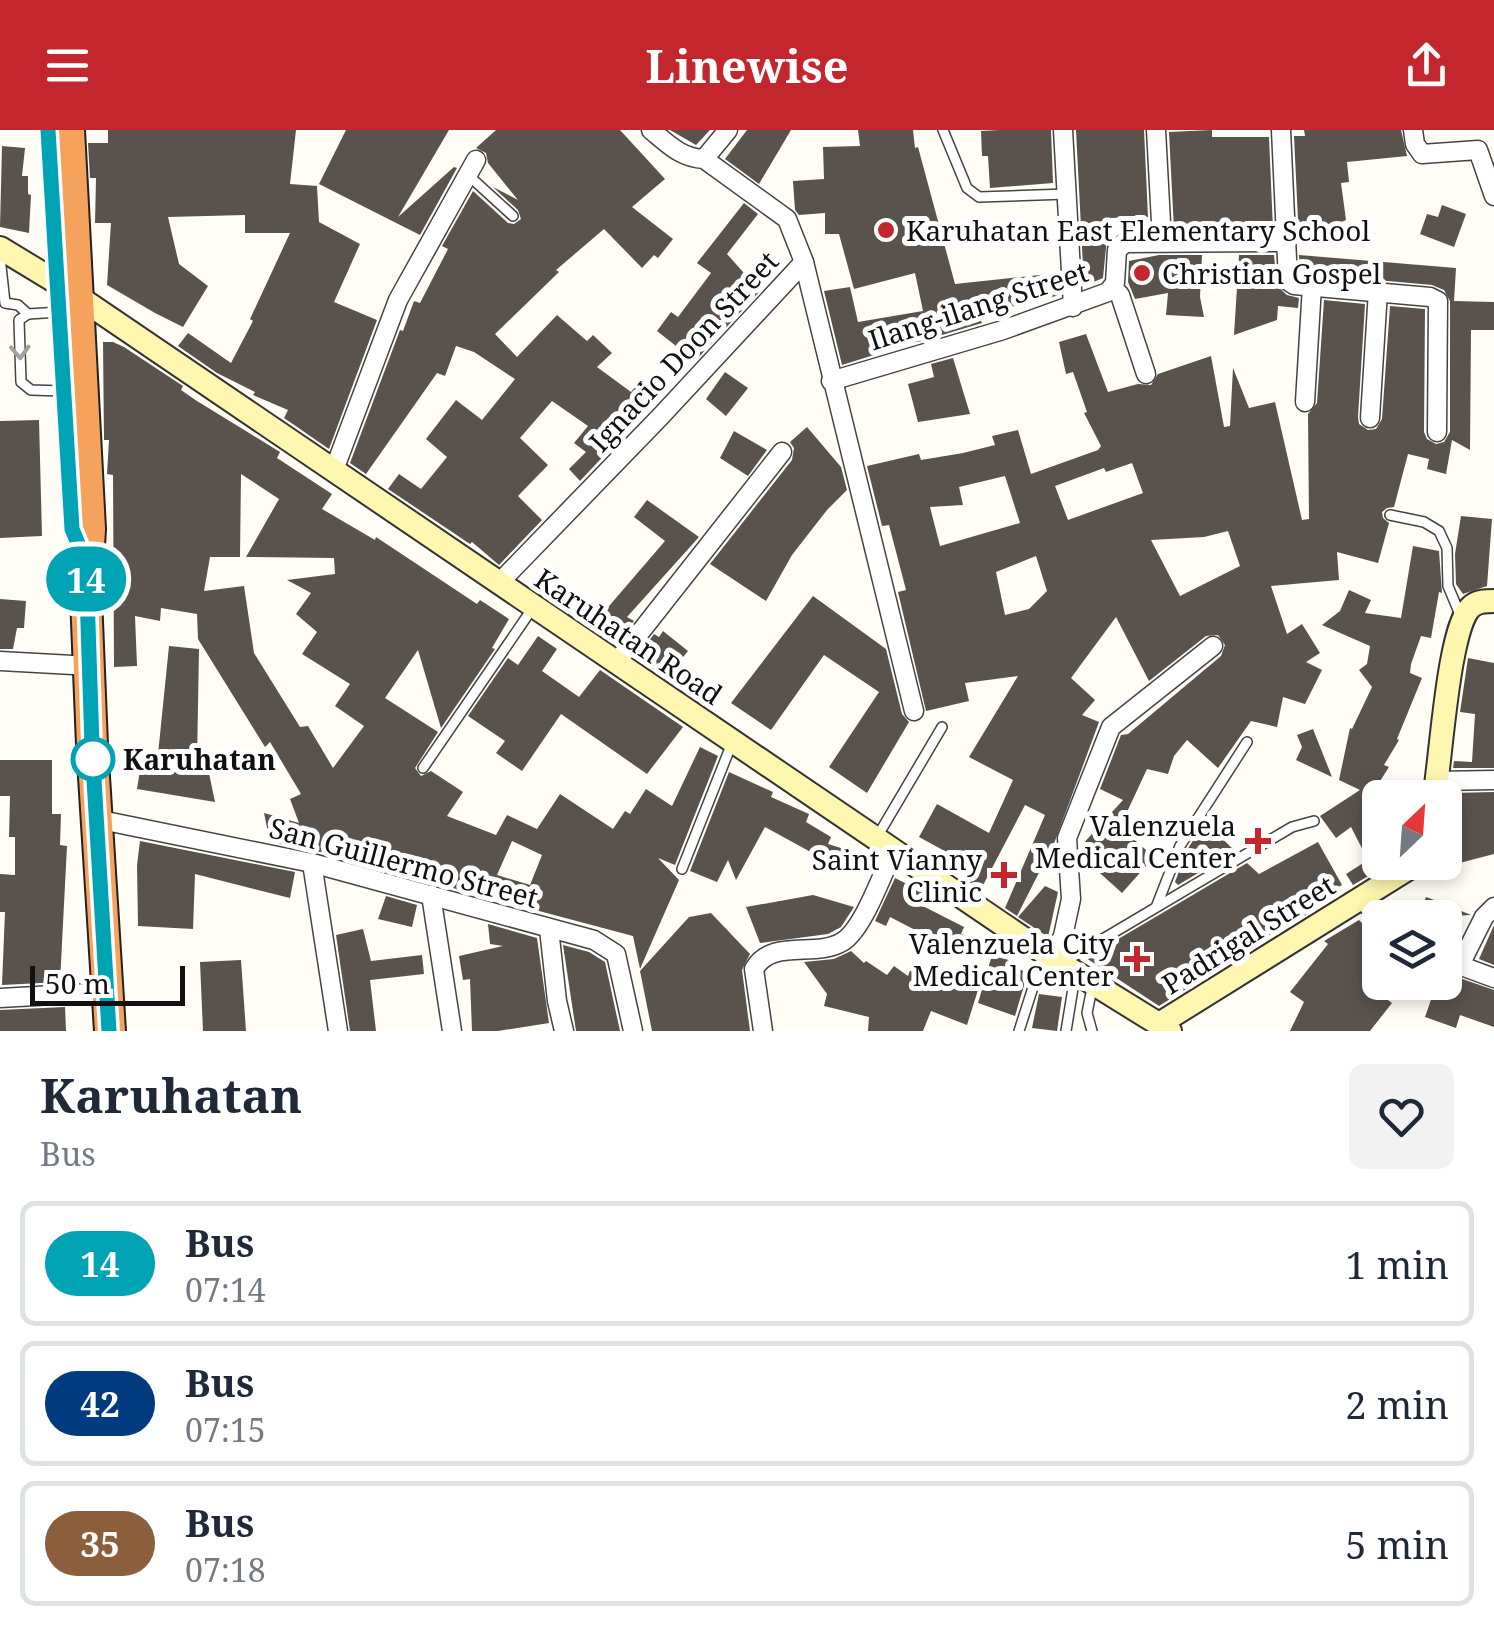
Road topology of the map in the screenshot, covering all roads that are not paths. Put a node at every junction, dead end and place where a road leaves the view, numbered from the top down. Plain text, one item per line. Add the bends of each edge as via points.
1 (48, 130) edge
2 (68, 130) edge
3 (651, 130) edge
4 (728, 130) edge
5 (943, 130) edge
6 (1063, 130) edge
7 (1156, 130) edge
8 (1281, 130) edge
9 (1413, 130) edge
10 (704, 159) junction
11 (472, 168) joint
12 (1067, 194) junction
13 (1494, 196) edge
14 (513, 216) dead end
15 (1162, 240) junction
16 (1286, 242) junction
17 (0, 248) edge
18 (0, 256) edge
19 (804, 262) junction
20 (1312, 286) junction
21 (1112, 288) junction
22 (1378, 291) junction
23 (66, 298) junction
24 (1073, 307) junction
25 (28, 314) junction
26 (1146, 374) dead end
27 (830, 380) junction
28 (64, 392) junction
29 (1306, 402) dead end
30 (1370, 418) dead end
31 (1437, 432) dead end
32 (782, 452) dead end
33 (334, 470) junction
34 (1390, 515) dead end
35 (86, 563) junction
36 (500, 584) junction
37 (1494, 601) edge
38 (534, 607) junction
39 (1462, 621) junction
40 (1214, 646) dead end
41 (0, 661) edge
42 (616, 663) junction
43 (91, 666) junction
44 (914, 711) dead end
45 (942, 727) dead end
46 (1247, 742) dead end
47 (732, 743) junction
48 (423, 768) dead end
49 (1437, 780) edge
50 (1494, 780) edge
51 (1462, 785) edge
52 (96, 818) junction
53 (1314, 821) dead end
54 (884, 846) junction
55 (312, 863) junction
56 (682, 869) dead end
57 (1391, 880) edge
58 (431, 895) junction
59 (1362, 899) joint
60 (1157, 905) junction
61 (1494, 907) edge
62 (550, 929) junction
63 (1462, 949) edge
64 (1065, 967) junction
65 (1462, 967) edge
66 (1494, 978) edge
67 (107, 992) junction
68 (0, 998) edge
69 (1164, 1028) edge
70 (110, 1031) edge
71 (338, 1031) edge
72 (452, 1031) edge
73 (564, 1031) edge
74 (632, 1031) edge
75 (763, 1031) edge
76 (1019, 1031) edge
77 (1066, 1031) edge
78 (1092, 1031) edge

1 - 23 highway
2 - 23 highway
3 - 10 street, Ignacio Doon Street via 676,151
4 - 10 street
5 - 12 lane via 967,188 979,197
6 - 12 street
7 - 15 street
8 - 16 street
9 - 13 street via 1422,154 1478,150
10 - 19 street, Ignacio Doon Street via 787,220
11 - 14 lane
11 - 33 street via 398,300
12 - 24 street
15 - 16 street, Ilang-ilang Street
15 - 21 street, Ilang-ilang Street via 1119,245
16 - 20 street via 1288,282
17 - 23 main road, Karuhatan Road
18 - 25 lane via 5,303
19 - 27 street
19 - 36 street, Ignacio Doon Street
20 - 22 street
20 - 29 street
21 - 24 street, Ilang-ilang Street
21 - 26 street via 1120,294
22 - 30 street
22 - 31 street via 1430,296 1440,305
23 - 25 lane
23 - 28 highway
23 - 33 main road, Karuhatan Road
23 - 35 highway via 90,530
24 - 27 street, Ilang-ilang Street
25 -> 28 lane via 18,320 22,382 31,390
27 - 44 street
28 - 35 highway via 72,529
32 - 42 street
33 - 36 main road, Karuhatan Road
34 - 39 lane via 1439,532
35 - 43 highway
36 - 38 main road, Karuhatan Road
37 - 39 main road via 1469,607
38 - 42 main road, Karuhatan Road
38 - 48 lane
39 - 49 main road
40 - 64 street via 1111,727 1068,838
41 - 43 street
42 - 47 main road, Karuhatan Road
43 - 52 highway
45 - 54 lane
46 - 60 lane via 1180,846
47 - 54 main road, Karuhatan Road
47 - 56 lane
50 - 51 street
52 - 55 street, San Guillermo Street
52 - 67 highway
53 - 60 lane via 1292,827
54 - 64 main road, Karuhatan Road
54 - 75 street via 856,928 842,942 775,952 754,969
55 - 58 street, San Guillermo Street
55 - 71 street
57 - 59 main road, Padrigal Street
58 - 62 street, San Guillermo Street
58 - 72 street
59 - 69 main road, Padrigal Street
60 - 64 lane
61 - 63 street
62 - 73 street
62 - 74 street, San Guillermo Street via 594,940 616,954
64 - 69 main road, Karuhatan Road
64 - 76 lane
64 - 77 lane
64 - 78 lane
65 - 66 street
67 - 68 street
67 - 70 highway

